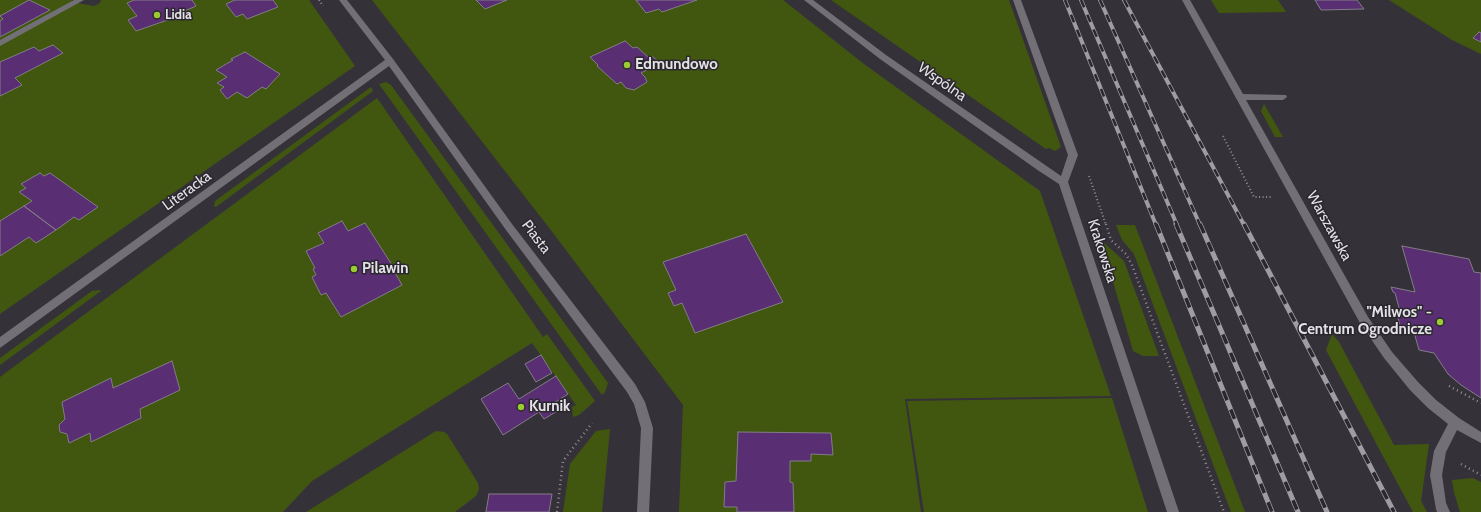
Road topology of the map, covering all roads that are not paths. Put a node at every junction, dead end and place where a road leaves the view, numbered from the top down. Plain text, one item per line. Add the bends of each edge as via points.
1 (80, 0) edge
2 (343, 0) edge
3 (808, 0) edge
4 (1017, 0) edge
5 (1186, 0) edge
6 (0, 42) edge
7 (390, 61) junction
8 (1240, 97) junction
9 (1283, 97) dead end
10 (1063, 182) junction
11 (0, 343) edge
12 (1455, 422) junction
13 (1481, 438) edge
14 (643, 512) edge
15 (1173, 512) edge
16 (1444, 512) edge

1 - 6 street
2 - 7 street, Piasta
3 - 10 street, Wspólna via 883,57
4 - 10 street via 1072,156
5 - 8 street, Warszawska
7 - 11 street, Literacka
7 - 14 street, Piasta via 639,402 646,428
8 - 9 street
8 - 12 street, Warszawska via 1364,320 1388,355 1414,386
10 - 15 street, Krakowska
12 - 13 street, Warszawska
12 - 16 street via 1440,451 1436,475 1440,504

